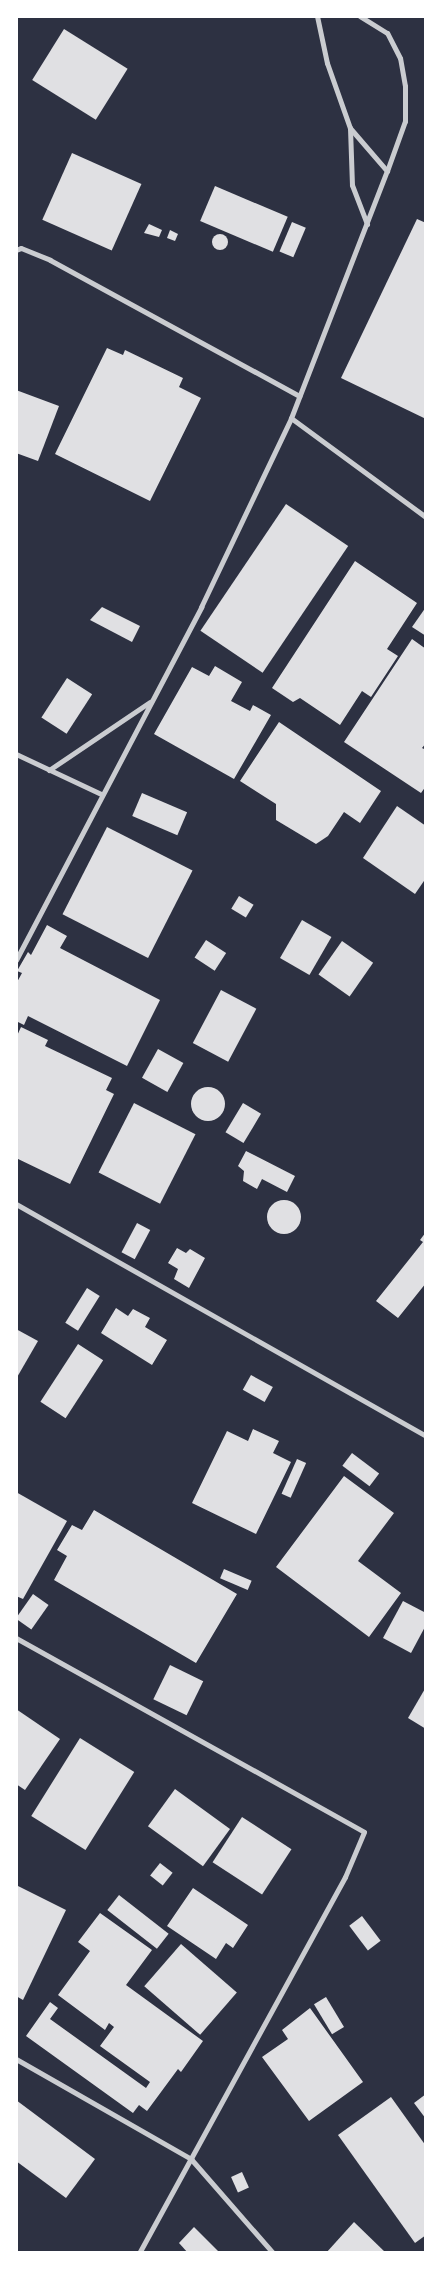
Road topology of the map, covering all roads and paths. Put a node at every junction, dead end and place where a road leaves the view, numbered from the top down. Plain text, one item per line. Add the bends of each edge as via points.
1 (317, 16) edge
2 (360, 16) edge
3 (350, 128) junction
4 (387, 172) junction
5 (367, 224) junction
6 (16, 250) edge
7 (299, 396) junction
8 (290, 418) junction
9 (426, 517) edge
10 (150, 702) junction
11 (16, 754) edge
12 (49, 770) junction
13 (102, 794) junction
14 (16, 960) edge
15 (16, 1204) edge
16 (426, 1436) edge
17 (16, 1638) edge
18 (16, 2059) edge
19 (191, 2159) junction
20 (139, 2253) edge
21 (273, 2253) edge

1 - 3 street via 327,64
2 - 4 street via 387,34 400,58 405,86 405,121
3 - 4 street
3 - 5 street via 352,185
4 - 5 street
5 - 7 street
6 - 7 street via 22,248 50,260
7 - 8 street
8 - 9 street
8 - 10 street via 201,607
10 - 12 street
10 - 13 street
11 - 12 street
12 - 13 street
13 - 14 street
15 - 16 street
17 - 19 street via 364,1832 345,1877
18 - 19 street
19 - 20 street
19 - 21 street

